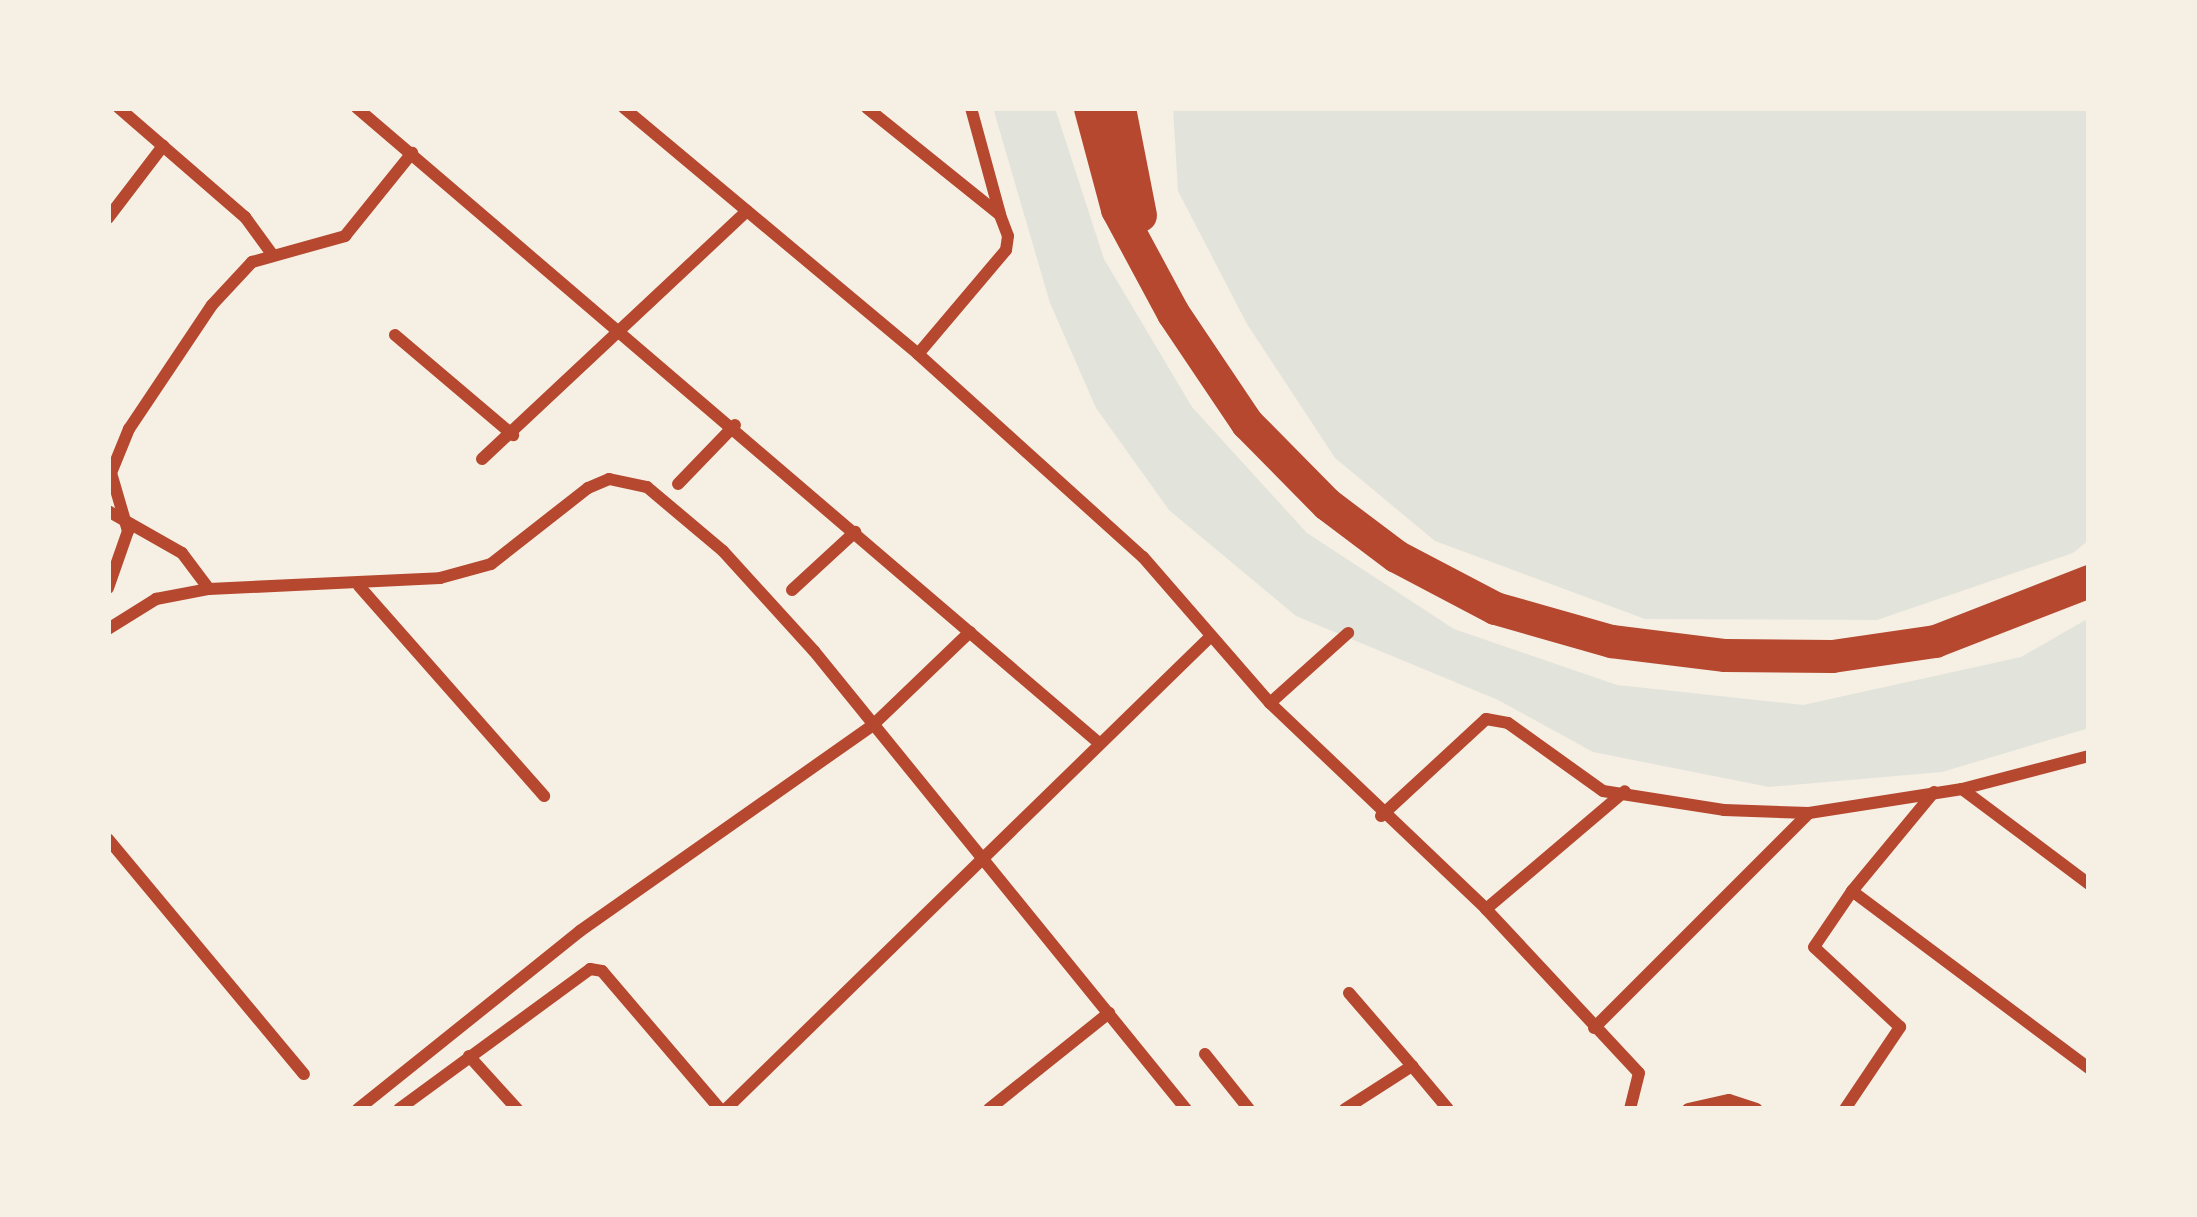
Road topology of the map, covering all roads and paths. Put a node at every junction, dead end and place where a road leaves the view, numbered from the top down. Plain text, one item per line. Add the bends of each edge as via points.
1 (118, 108) edge
2 (357, 108) edge
3 (624, 108) edge
4 (971, 108) edge
5 (1090, 108) edge
6 (1119, 108) edge
7 (870, 109) edge
8 (163, 146) junction
9 (412, 153) junction
10 (747, 212) junction
11 (1000, 215) junction
12 (108, 218) edge
13 (272, 254) junction
14 (1153, 275) junction
15 (624, 331) junction
16 (395, 335) dead end
17 (918, 353) junction
18 (735, 425) junction
19 (513, 435) junction
20 (482, 459) dead end
21 (678, 484) dead end
22 (108, 511) edge
23 (122, 518) junction
24 (855, 532) junction
25 (2089, 581) edge
26 (359, 586) junction
27 (108, 588) edge
28 (208, 589) junction
29 (792, 590) dead end
30 (108, 628) edge
31 (970, 632) junction
32 (1348, 633) dead end
33 (1209, 638) junction
34 (1270, 703) junction
35 (874, 724) junction
36 (1100, 743) junction
37 (2089, 756) edge
38 (1963, 789) junction
39 (1624, 791) junction
40 (1934, 792) junction
41 (544, 796) dead end
42 (1809, 813) junction
43 (1381, 816) junction
44 (108, 839) edge
45 (983, 853) junction
46 (2089, 884) edge
47 (1852, 891) junction
48 (1486, 909) junction
49 (1349, 993) dead end
50 (1109, 1013) junction
51 (1594, 1028) junction
52 (1205, 1054) dead end
53 (469, 1056) junction
54 (1412, 1066) junction
55 (2089, 1068) edge
56 (304, 1074) dead end
57 (358, 1109) edge
58 (399, 1109) edge
59 (517, 1109) edge
60 (723, 1109) edge
61 (989, 1109) edge
62 (1186, 1109) edge
63 (1249, 1109) edge
64 (1345, 1109) edge
65 (1448, 1109) edge
66 (1630, 1109) edge
67 (1688, 1109) edge
68 (1757, 1109) edge
69 (1845, 1109) edge

1 - 8 street
2 - 9 street
3 - 10 street
4 - 11 street
5 - 14 highway via 1117,209
6 - 14 highway
7 - 11 street
8 - 12 street
8 - 13 street via 245,217
9 - 13 street via 345,236
9 - 15 street
10 - 15 street
10 - 17 street
11 - 17 street via 1006,250
13 - 23 street via 238,271 129,429 110,483
14 - 25 highway via 1247,422 1327,504 1396,556 1495,608 1611,641 1724,656 1832,656 1935,641
15 - 18 street
15 - 19 street
16 - 19 street
17 - 33 street via 1143,557
18 - 21 street
18 - 24 street
19 - 20 street
22 - 23 street
23 - 27 street via 127,540
23 - 28 street via 182,553
24 - 29 street
24 - 31 street
26 - 28 street
26 - 35 street via 491,564 587,488 626,480 666,500 723,551
26 - 41 street
28 - 30 street via 156,599
31 - 35 street
31 - 36 street
32 - 34 street
33 - 34 street
33 - 36 street
34 - 43 street
35 - 45 street
35 - 57 street via 580,932
36 - 45 street
37 - 38 street
38 - 40 street
38 - 46 street
39 - 42 street via 1724,810
39 - 43 street via 1603,791 1568,773 1508,723 1486,719
39 - 48 street
40 - 42 street
40 - 47 street
42 - 51 street
43 - 48 street
44 - 56 street
45 - 50 street
45 - 60 street
47 - 55 street
47 - 69 street via 1814,947 1900,1027
48 - 51 street
49 - 54 street
50 - 61 street
50 - 62 street
51 - 66 street via 1639,1073
52 - 63 street
53 - 58 street
53 - 59 street
53 - 60 street via 596,969
54 - 64 street
54 - 65 street
67 - 68 street via 1729,1100

